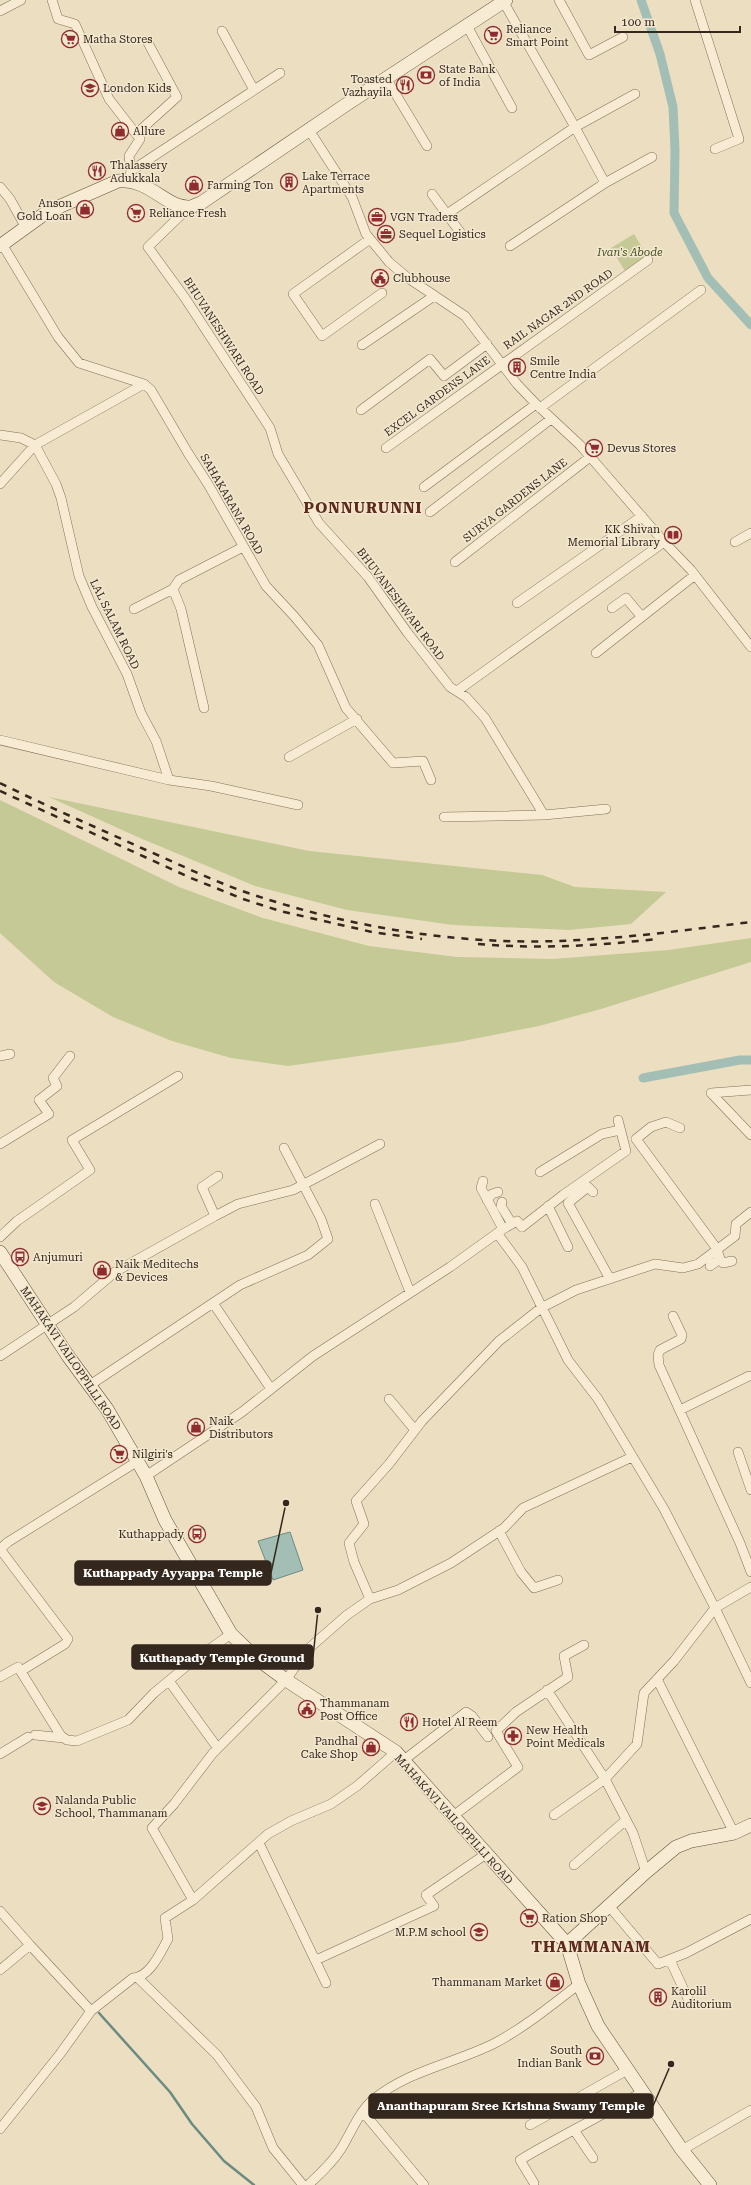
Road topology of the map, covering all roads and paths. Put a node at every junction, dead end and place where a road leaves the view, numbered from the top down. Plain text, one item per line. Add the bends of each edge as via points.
1 (21, 0) edge
2 (52, 0) edge
3 (559, 0) edge
4 (695, 0) edge
5 (504, 1) edge
6 (0, 11) edge
7 (466, 24) junction
8 (222, 31) dead end
9 (623, 37) dead end
10 (147, 41) dead end
11 (280, 73) dead end
12 (386, 78) junction
13 (254, 90) junction
14 (635, 94) dead end
15 (512, 108) dead end
16 (575, 128) junction
17 (309, 130) junction
18 (136, 134) junction
19 (427, 146) dead end
20 (715, 149) dead end
21 (652, 157) dead end
22 (130, 175) junction
23 (605, 184) junction
24 (0, 187) edge
25 (432, 194) dead end
26 (189, 208) junction
27 (447, 214) junction
28 (25, 226) junction
29 (460, 232) dead end
30 (370, 239) junction
31 (1, 245) edge
32 (510, 246) dead end
33 (648, 260) dead end
34 (701, 290) dead end
35 (382, 294) dead end
36 (434, 296) junction
37 (487, 344) junction
38 (362, 345) dead end
39 (502, 363) junction
40 (144, 384) junction
41 (538, 406) junction
42 (361, 410) dead end
43 (551, 419) junction
44 (0, 435) edge
45 (35, 445) junction
46 (386, 448) dead end
47 (590, 457) junction
48 (0, 484) edge
49 (424, 488) dead end
50 (430, 512) dead end
51 (642, 516) junction
52 (751, 533) edge
53 (664, 542) junction
54 (735, 542) dead end
55 (243, 547) junction
56 (455, 562) dead end
57 (695, 575) junction
58 (174, 589) junction
59 (517, 603) dead end
60 (134, 608) dead end
61 (612, 608) dead end
62 (641, 616) junction
63 (751, 647) edge
64 (596, 653) dead end
65 (457, 691) junction
66 (204, 708) dead end
67 (356, 719) junction
68 (0, 740) edge
69 (289, 757) dead end
70 (169, 780) junction
71 (431, 780) dead end
72 (298, 805) dead end
73 (606, 809) dead end
74 (544, 816) junction
75 (444, 817) dead end
76 (10, 1054) dead end
77 (0, 1056) edge
78 (70, 1056) dead end
79 (178, 1076) dead end
80 (751, 1090) edge
81 (618, 1120) dead end
82 (680, 1128) dead end
83 (620, 1130) junction
84 (751, 1135) edge
85 (636, 1140) junction
86 (623, 1141) junction
87 (0, 1144) edge
88 (380, 1144) dead end
89 (284, 1148) dead end
90 (540, 1172) dead end
91 (218, 1176) dead end
92 (483, 1181) dead end
93 (303, 1186) junction
94 (498, 1192) dead end
95 (593, 1192) dead end
96 (565, 1199) junction
97 (487, 1200) junction
98 (502, 1202) dead end
99 (376, 1204) dead end
100 (548, 1206) junction
101 (751, 1212) edge
102 (215, 1216) junction
103 (512, 1224) junction
104 (500, 1231) junction
105 (0, 1237) edge
106 (568, 1247) dead end
107 (717, 1250) junction
108 (0, 1252) edge
109 (720, 1259) junction
110 (732, 1262) dead end
111 (710, 1266) dead end
112 (610, 1279) junction
113 (410, 1292) junction
114 (213, 1303) junction
115 (541, 1308) junction
116 (673, 1316) dead end
117 (48, 1325) junction
118 (0, 1356) edge
119 (749, 1376) dead end
120 (90, 1385) junction
121 (271, 1389) junction
122 (388, 1399) dead end
123 (680, 1410) junction
124 (415, 1430) junction
125 (738, 1452) dead end
126 (632, 1456) junction
127 (138, 1461) junction
128 (146, 1476) junction
129 (751, 1490) edge
130 (499, 1531) junction
131 (0, 1549) edge
132 (751, 1572) edge
133 (558, 1580) dead end
134 (751, 1587) edge
135 (370, 1599) junction
136 (715, 1608) junction
137 (231, 1634) junction
138 (584, 1645) dead end
139 (21, 1671) junction
140 (0, 1677) edge
141 (657, 1679) junction
142 (286, 1680) junction
143 (169, 1681) junction
144 (751, 1683) edge
145 (547, 1690) junction
146 (488, 1737) dead end
147 (64, 1738) junction
148 (214, 1743) dead end
149 (0, 1754) edge
150 (400, 1756) junction
151 (605, 1779) junction
152 (554, 1815) dead end
153 (453, 1816) junction
154 (626, 1820) junction
155 (751, 1825) edge
156 (734, 1832) junction
157 (259, 1843) junction
158 (486, 1854) junction
159 (574, 1865) dead end
160 (646, 1872) junction
161 (193, 1900) junction
162 (609, 1906) junction
163 (0, 1912) edge
164 (751, 1919) edge
165 (567, 1944) junction
166 (30, 1945) junction
167 (316, 1960) junction
168 (670, 1960) junction
169 (1, 1967) edge
170 (138, 1978) junction
171 (326, 1983) dead end
172 (579, 1984) junction
173 (689, 2001) dead end
174 (91, 2011) junction
175 (629, 2069) junction
176 (642, 2092) junction
177 (751, 2110) edge
178 (363, 2112) junction
179 (530, 2125) dead end
180 (0, 2129) edge
181 (574, 2130) junction
182 (682, 2150) junction
183 (593, 2158) dead end
184 (534, 2183) dead end
185 (705, 2183) edge
186 (303, 2185) edge
187 (308, 2185) edge
188 (424, 2185) edge

1 - 6 street
2 - 18 street via 58,19 75,24 109,99
3 - 9 street via 589,55
4 - 20 street via 739,139
5 - 7 main road
5 - 16 street
7 - 12 main road
7 - 15 street
8 - 13 street
10 - 18 street via 177,97
11 - 13 street
12 - 17 main road
12 - 19 street
13 - 22 street
14 - 16 street
16 - 23 street
16 - 27 street
17 - 26 main road via 201,203
17 - 30 street via 352,197
18 - 22 street via 140,139 129,156
21 - 23 street
22 - 26 main road via 174,203
22 - 28 main road via 47,212
23 - 32 street
24 - 28 street
25 - 27 street
26 - 65 street, BHUVANESHWARI ROAD via 148,247 185,298 270,428 278,454 319,523 358,564 433,666 450,687
27 - 29 street
28 - 31 main road
30 - 35 street via 294,294 322,336
30 - 36 street via 389,262
31 - 40 street via 54,331 79,363
33 - 39 street, RAIL NAGAR 2ND ROAD
34 - 41 street
36 - 37 street via 465,316
36 - 38 street
37 - 39 street
37 - 42 street via 444,376 430,359
39 - 41 street
39 - 46 street, EXCEL GARDENS LANE
40 - 45 street
40 - 55 street, SAHAKARANA ROAD via 151,390 169,419
41 - 43 street
41 - 49 street
43 - 47 street
43 - 50 street
44 - 45 street via 21,438
45 - 48 street
45 - 70 street, LAL SALAM ROAD via 61,498 79,576 156,741
47 - 51 street
47 - 56 street, SURYA GARDENS LANE
51 - 53 street
51 - 59 street
52 - 54 street
53 - 57 street
53 - 65 street
55 - 58 street via 179,580
55 - 67 street, SAHAKARANA ROAD via 266,586 318,645 346,708
57 - 62 street
57 - 63 street
58 - 60 street
58 - 66 street
61 - 62 street via 626,598
62 - 64 street
65 - 74 street, BHUVANESHWARI ROAD via 485,718
67 - 69 street
67 - 71 street, SAHAKARANA ROAD via 393,763 423,761
68 - 70 street
70 - 72 street via 211,786
73 - 74 street
74 - 75 street
76 - 77 street
78 - 87 street via 53,1078 57,1086 39,1100 49,1114
79 - 105 street via 72,1140 90,1170 17,1221
80 - 84 street via 711,1093
81 - 83 street
82 - 85 street via 666,1122 651,1127
83 - 86 street
83 - 90 street via 602,1134
85 - 86 street
85 - 107 street
86 - 96 street via 626,1151
88 - 93 street
89 - 93 street
91 - 102 street via 202,1187
92 - 97 street via 481,1188
93 - 102 street via 238,1204
93 - 114 street via 321,1219 328,1239 308,1255 240,1285
94 - 97 street
95 - 96 street via 588,1187
96 - 100 street
96 - 112 street
97 - 104 street
98 - 103 street via 501,1206
99 - 113 street
100 - 103 street via 522,1227 517,1221
100 - 106 street
101 - 107 street via 736,1224 735,1236
102 - 117 street via 115,1272 74,1307
103 - 104 street
104 - 113 street
104 - 115 street via 522,1267
107 - 109 street
107 - 112 street via 698,1264 683,1268 655,1264
108 - 117 main road, MAHAKAVI VAILOPPILLI ROAD
109 - 110 street via 723,1263
109 - 111 street
112 - 115 street via 576,1290
113 - 121 street via 313,1356
114 - 120 street
114 - 121 street
115 - 124 street via 499,1341
115 - 126 street via 568,1360 598,1399
116 - 123 street via 682,1335 681,1339 660,1350 658,1355 659,1365
117 - 118 street
117 - 120 main road, MAHAKAVI VAILOPPILLI ROAD
119 - 123 street
120 - 127 main road, MAHAKAVI VAILOPPILLI ROAD
121 - 128 street via 242,1412
122 - 124 street
123 - 132 street
124 - 135 street via 356,1501 364,1524 349,1543
125 - 129 street
126 - 130 street via 523,1508
126 - 136 street via 664,1509
127 - 128 main road, MAHAKAVI VAILOPPILLI ROAD
127 - 131 street
128 - 137 main road, MAHAKAVI VAILOPPILLI ROAD via 165,1520
130 - 133 street via 534,1588
130 - 135 street via 451,1563 398,1590
131 - 139 street via 68,1639 65,1644
134 - 136 street
135 - 142 street via 347,1615 307,1650
136 - 141 street
136 - 144 street
137 - 142 main road, MAHAKAVI VAILOPPILLI ROAD via 256,1658
137 - 143 street
138 - 145 street via 564,1656 568,1677
139 - 140 street via 15,1668
139 - 147 street
141 - 151 street via 644,1693 637,1744
141 - 156 street
142 - 150 main road, MAHAKAVI VAILOPPILLI ROAD
142 - 161 street via 213,1753 152,1828
143 - 147 street via 122,1723 77,1741
143 - 148 street
145 - 151 street
145 - 153 street via 516,1712 496,1731 518,1767
146 - 150 street via 466,1712
147 - 149 street via 31,1736
150 - 153 main road, MAHAKAVI VAILOPPILLI ROAD
150 - 157 street via 331,1804 291,1821 268,1834
151 - 152 street
151 - 154 street
153 - 158 main road, MAHAKAVI VAILOPPILLI ROAD
154 - 159 street
154 - 160 street
155 - 156 main road
156 - 160 main road via 691,1841 676,1847
157 - 161 street
157 - 167 street
158 - 165 main road, MAHAKAVI VAILOPPILLI ROAD
158 - 167 street via 426,1895 434,1906
160 - 162 main road
161 - 170 street via 165,1918 168,1940 148,1970
162 - 165 main road
162 - 168 street via 658,1964
163 - 166 street
164 - 168 street
165 - 172 main road, MAHAKAVI VAILOPPILLI ROAD
166 - 169 street
166 - 174 street
167 - 171 street
168 - 173 street
170 - 174 street via 133,1978
170 - 186 street via 217,2055 256,2107 273,2148
172 - 175 main road, MAHAKAVI VAILOPPILLI ROAD via 598,2026
172 - 178 street via 494,2044 413,2075 374,2099
174 - 180 street
175 - 176 main road, MAHAKAVI VAILOPPILLI ROAD
175 - 179 street
176 - 181 street
176 - 182 main road, MAHAKAVI VAILOPPILLI ROAD
177 - 182 street
178 - 187 street via 340,2150 323,2172
178 - 188 street
181 - 183 street
181 - 184 street via 520,2160
182 - 185 main road, MAHAKAVI VAILOPPILLI ROAD

